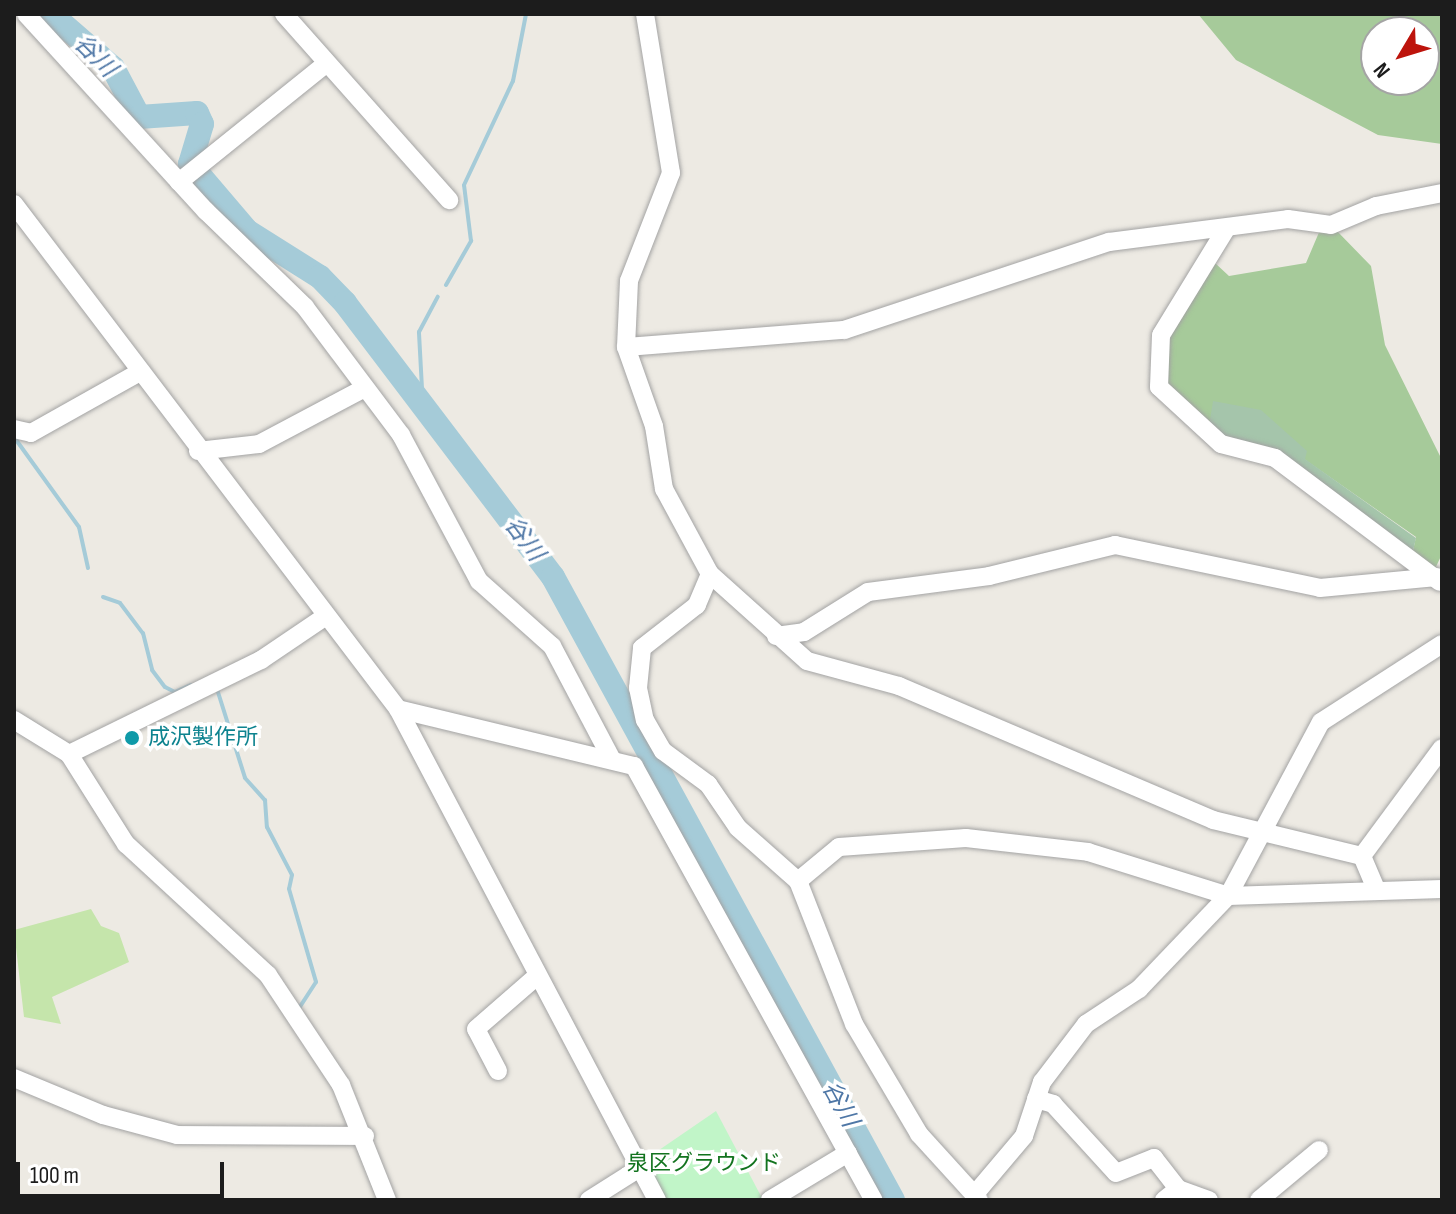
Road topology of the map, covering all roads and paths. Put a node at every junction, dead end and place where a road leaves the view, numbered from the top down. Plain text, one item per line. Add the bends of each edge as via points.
1 (26, 14) edge
2 (284, 14) edge
3 (645, 14) edge
4 (326, 64) junction
5 (179, 182) junction
6 (1442, 193) edge
7 (449, 200) dead end
8 (14, 204) edge
9 (1226, 229) junction
10 (626, 347) junction
11 (138, 373) junction
12 (363, 389) junction
13 (14, 429) edge
14 (198, 451) junction
15 (710, 574) junction
16 (1439, 580) edge
17 (326, 616) junction
18 (776, 636) junction
19 (1442, 644) edge
20 (398, 709) junction
21 (14, 720) edge
22 (1442, 748) edge
23 (660, 752) junction
24 (69, 754) junction
25 (612, 760) junction
26 (637, 765) junction
27 (1260, 832) junction
28 (1362, 856) junction
29 (798, 881) junction
30 (1376, 889) junction
31 (1442, 889) edge
32 (1228, 896) junction
33 (537, 976) junction
34 (498, 1071) dead end
35 (14, 1078) edge
36 (1036, 1099) junction
37 (365, 1136) junction
38 (1319, 1150) dead end
39 (848, 1153) junction
40 (638, 1169) junction
41 (1171, 1194) edge
42 (977, 1197) edge
43 (387, 1200) edge
44 (589, 1200) edge
45 (657, 1200) edge
46 (770, 1200) edge
47 (874, 1200) edge
48 (1209, 1200) edge
49 (1259, 1200) edge

1 - 5 street
2 - 4 street
3 - 10 street via 671,173 629,281
4 - 5 street
4 - 7 street
5 - 12 street via 296,296
6 - 9 street via 1376,206 1331,225 1288,219
8 - 11 street
9 - 10 street via 1109,242 844,330
9 - 16 street via 1161,335 1159,387 1221,444 1275,458
10 - 15 street via 654,426 664,489
11 - 13 street via 31,433
11 - 14 street
12 - 14 street via 259,444
12 - 25 street via 401,435 479,581 552,646
14 - 17 street
15 - 18 street
15 - 23 street via 697,605 640,656 640,700
16 - 18 street via 1309,587 1115,545 989,576 868,592 804,632
17 - 20 street
17 - 24 street via 252,665
18 - 27 street via 807,661 899,686 1077,757 1193,812
19 - 27 street via 1321,722
20 - 25 street
20 - 33 street
21 - 24 street
22 - 28 street
23 - 26 street
23 - 29 street via 708,784 738,828
24 - 37 street via 126,844 268,975 326,1058
25 - 26 street
26 - 39 street
27 - 28 street
27 - 32 street
28 - 30 street
29 - 32 street via 839,847 966,838 1088,852
29 - 42 street via 854,1024 919,1134
30 - 31 street
30 - 32 street
32 - 36 street via 1139,989 1086,1024
33 - 34 street via 476,1029
33 - 40 street
35 - 37 street via 103,1115 177,1135
36 - 41 street via 1053,1104 1116,1173 1154,1158
36 - 42 street via 1024,1136
37 - 43 street
38 - 49 street
39 - 46 street
39 - 47 street
40 - 44 street
40 - 45 street
41 - 48 street

